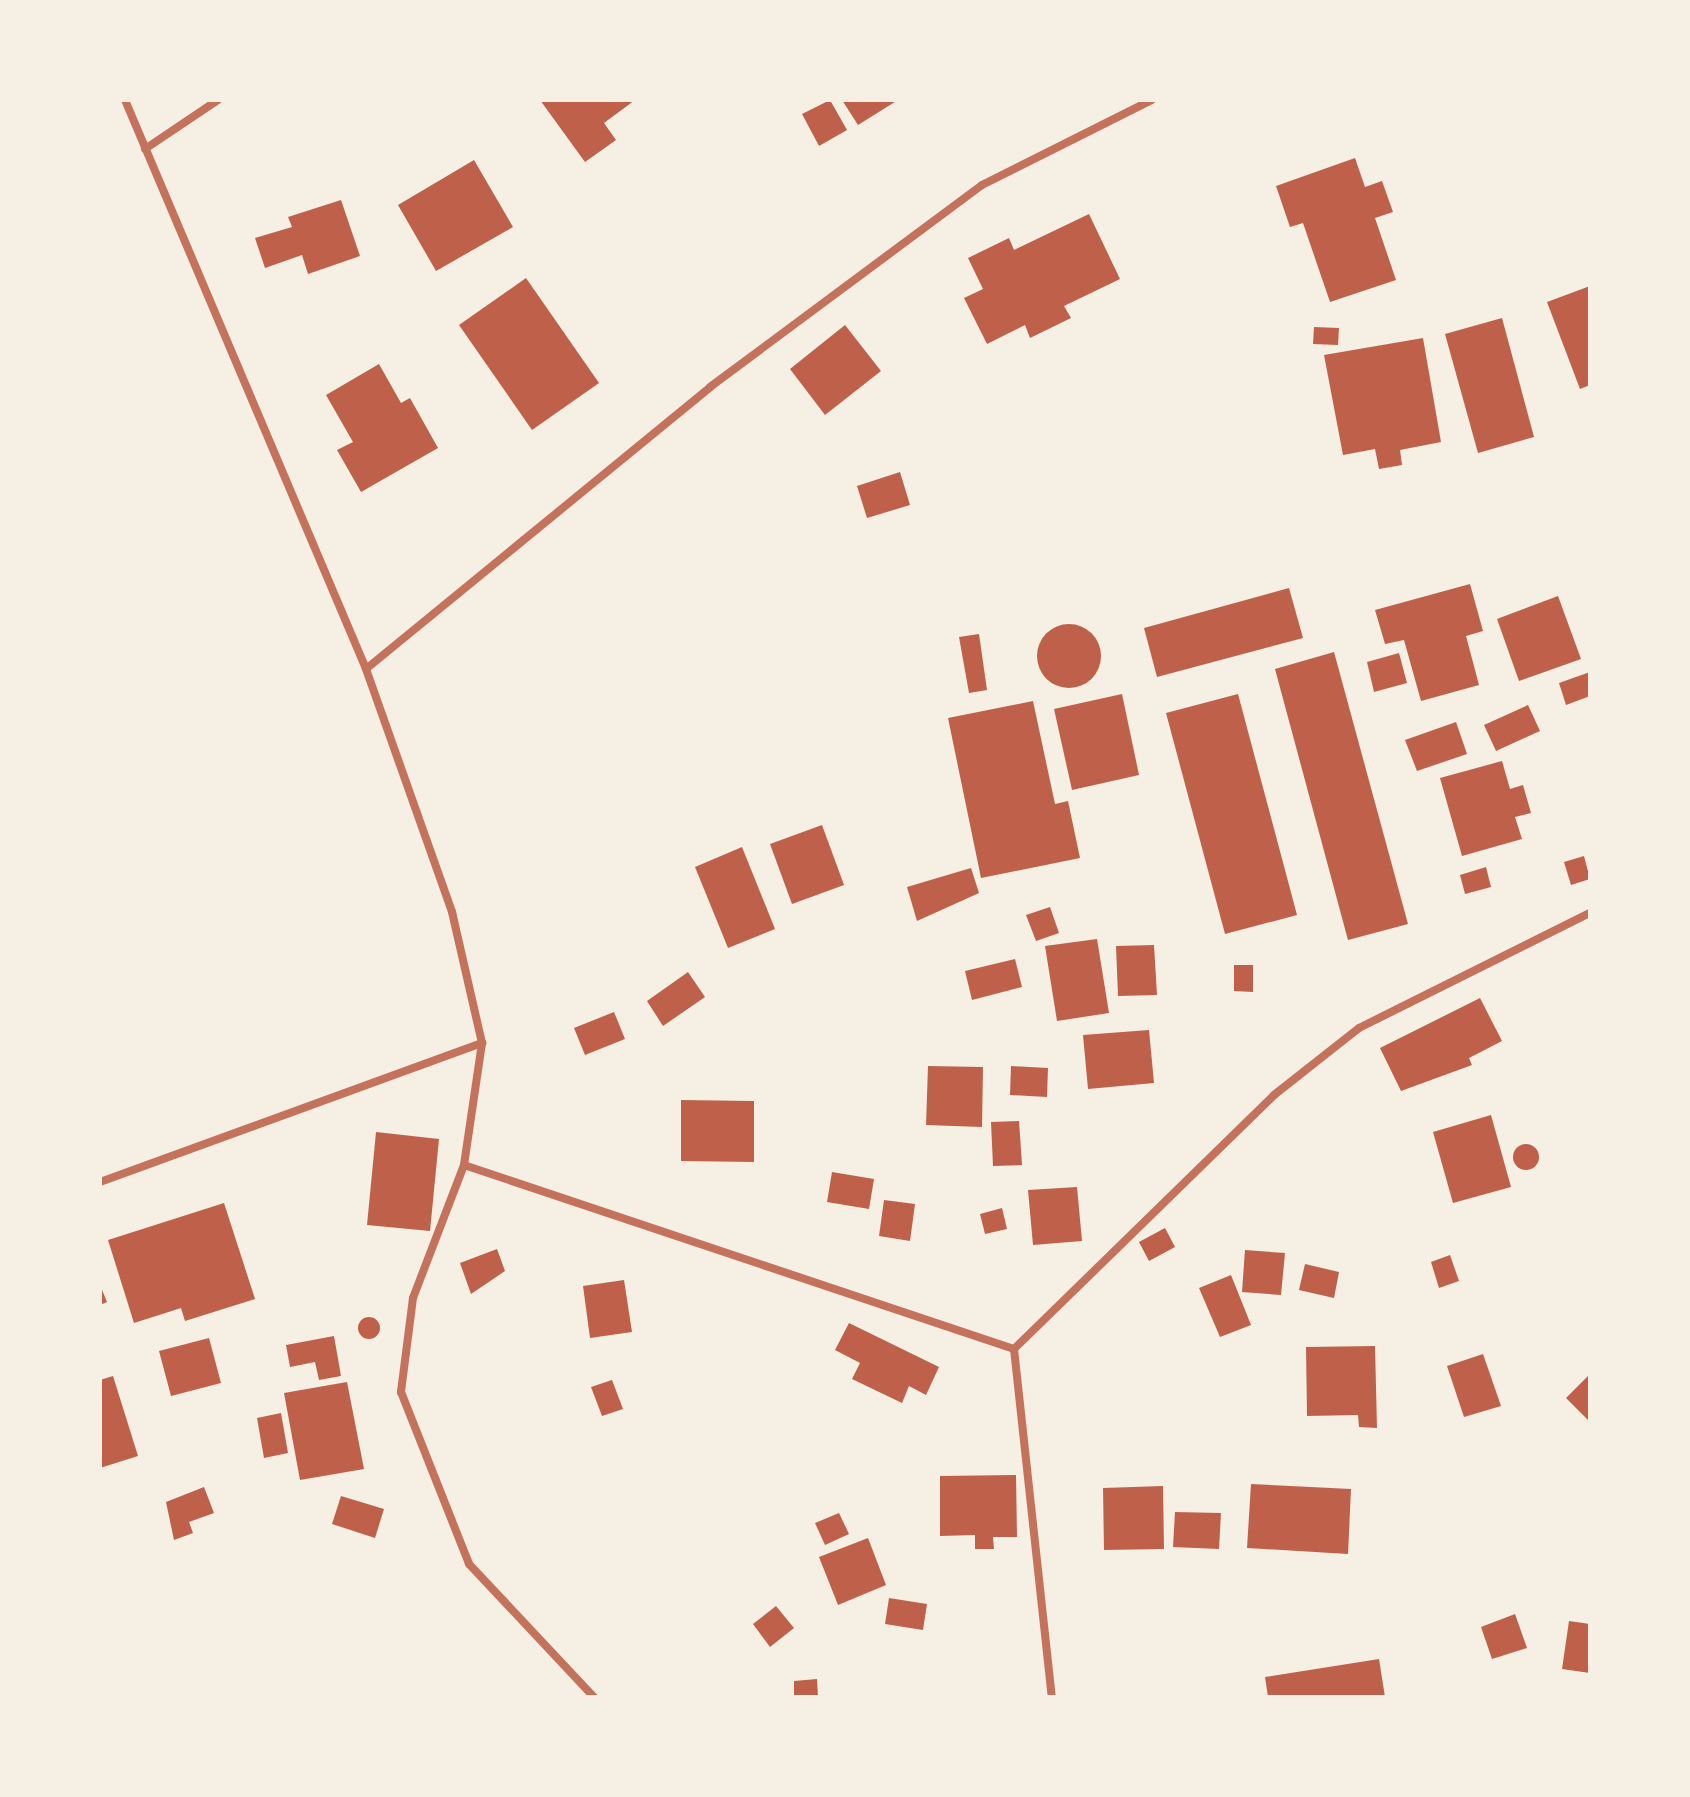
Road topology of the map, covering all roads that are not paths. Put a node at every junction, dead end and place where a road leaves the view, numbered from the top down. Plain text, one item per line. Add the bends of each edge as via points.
1 (125, 100) edge
2 (218, 100) edge
3 (1152, 100) edge
4 (145, 149) junction
5 (366, 669) junction
6 (1590, 913) edge
7 (482, 1043) junction
8 (464, 1165) junction
9 (100, 1182) edge
10 (1014, 1349) junction
11 (594, 1697) edge
12 (1052, 1697) edge

1 - 4 street
2 - 4 street
3 - 5 street via 982,185 710,387
4 - 5 street
5 - 7 street via 452,912
6 - 10 street via 1359,1028 1274,1095
7 - 8 street
7 - 9 street
8 - 10 street
8 - 11 street via 413,1298 401,1392 469,1564
10 - 12 street

